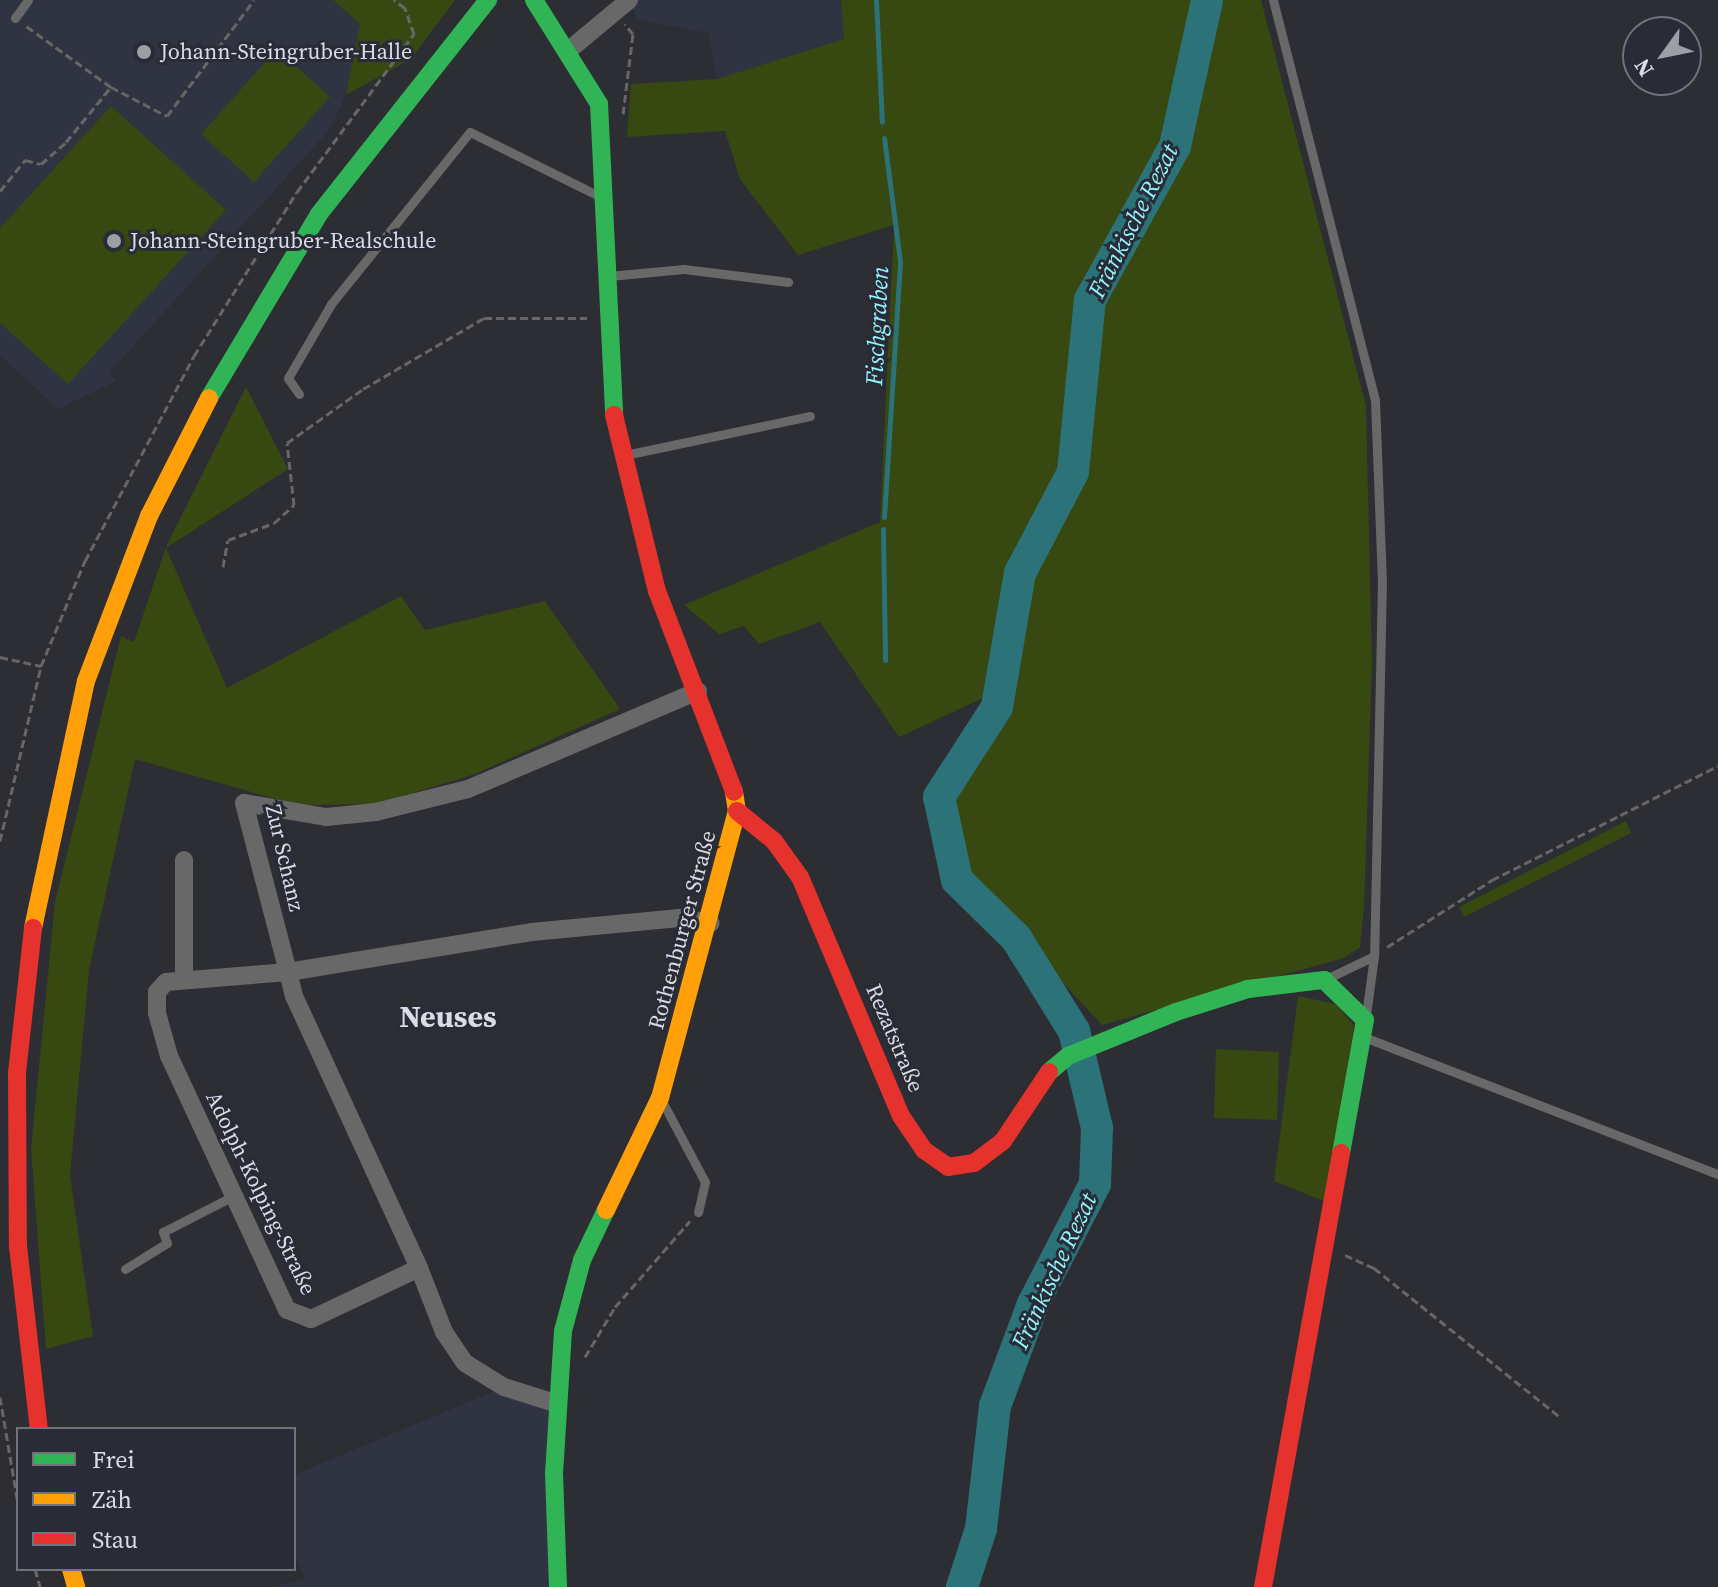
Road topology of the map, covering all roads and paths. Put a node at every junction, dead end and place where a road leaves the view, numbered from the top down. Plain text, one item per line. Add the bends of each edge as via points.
1 (28, 0) edge
2 (254, 0) edge
3 (488, 0) edge
4 (534, 0) edge
5 (629, 0) edge
6 (1273, 0) edge
7 (15, 18) joint
8 (569, 50) junction
9 (111, 87) junction
10 (0, 191) edge
11 (605, 199) junction
12 (605, 276) junction
13 (788, 282) dead end
14 (606, 319) junction
15 (299, 394) dead end
16 (810, 416) dead end
17 (621, 456) junction
18 (223, 567) dead end
19 (0, 657) edge
20 (698, 691) junction
21 (1718, 766) edge
22 (737, 811) junction
23 (0, 841) edge
24 (184, 860) dead end
25 (711, 923) junction
26 (1374, 956) junction
27 (288, 972) junction
28 (184, 976) junction
29 (1324, 980) junction
30 (1364, 1028) junction
31 (660, 1098) junction
32 (1718, 1174) edge
33 (233, 1196) junction
34 (698, 1212) joint
35 (1327, 1247) junction
36 (419, 1268) junction
37 (125, 1269) dead end
38 (582, 1372) dead end
39 (0, 1397) edge
40 (555, 1403) junction
41 (1559, 1416) dead end
42 (39, 1427) edge
43 (16, 1491) edge
44 (558, 1587) edge
45 (1263, 1587) edge

1 - 7 lane
2 - 9 path via 167,116
3 - 42 street via 319,214 235,345 149,516 86,681 38,884 17,1074 18,1246
4 - 8 street, Rothenburger Straße
5 - 8 street
6 - 26 lane via 1375,400 1382,581
7 - 9 path
8 - 11 street, Rothenburger Straße via 599,104
9 - 10 path via 66,142 41,164 25,160
11 - 12 street, Rothenburger Straße
11 - 15 lane via 470,132 331,304 288,378
12 - 13 lane via 684,269
12 - 14 street, Rothenburger Straße
14 - 17 street, Rothenburger Straße
14 - 18 path via 484,318 363,389 287,443 294,505 274,523 228,540
16 - 17 lane
17 - 20 street, Rothenburger Straße via 657,591
19 - 23 path via 41,666
20 - 22 street, Rothenburger Straße via 732,773
20 - 27 street, Zur Schanz via 468,789 376,812 326,817 244,803
21 - 26 path via 1492,880
22 - 25 street, Rothenburger Straße
22 - 29 street, Rezatstraße via 774,841 800,877 901,1116 924,1150 948,1167 974,1163 1003,1141 1039,1081 1068,1056 1115,1034 1248,989
24 - 28 street
25 - 27 street via 679,918 532,932
25 - 31 street, Rothenburger Straße
26 - 29 lane
26 - 30 lane
27 - 28 street
27 - 36 street
28 - 33 street, Adolph-Kolping-Straße via 157,992 157,1013
29 - 30 street
30 - 32 lane
30 - 35 street
31 - 34 lane via 705,1182
31 - 40 street, Rothenburger Straße via 582,1260 563,1331
33 - 36 street, Adolph-Kolping-Straße via 287,1310 299,1317 311,1319
33 - 37 lane via 163,1232 167,1243
34 - 38 path via 615,1307
35 - 41 path via 1374,1268
35 - 45 street
36 - 40 street via 465,1363 504,1387
39 - 43 path
40 - 44 street, Rothenburger Straße

